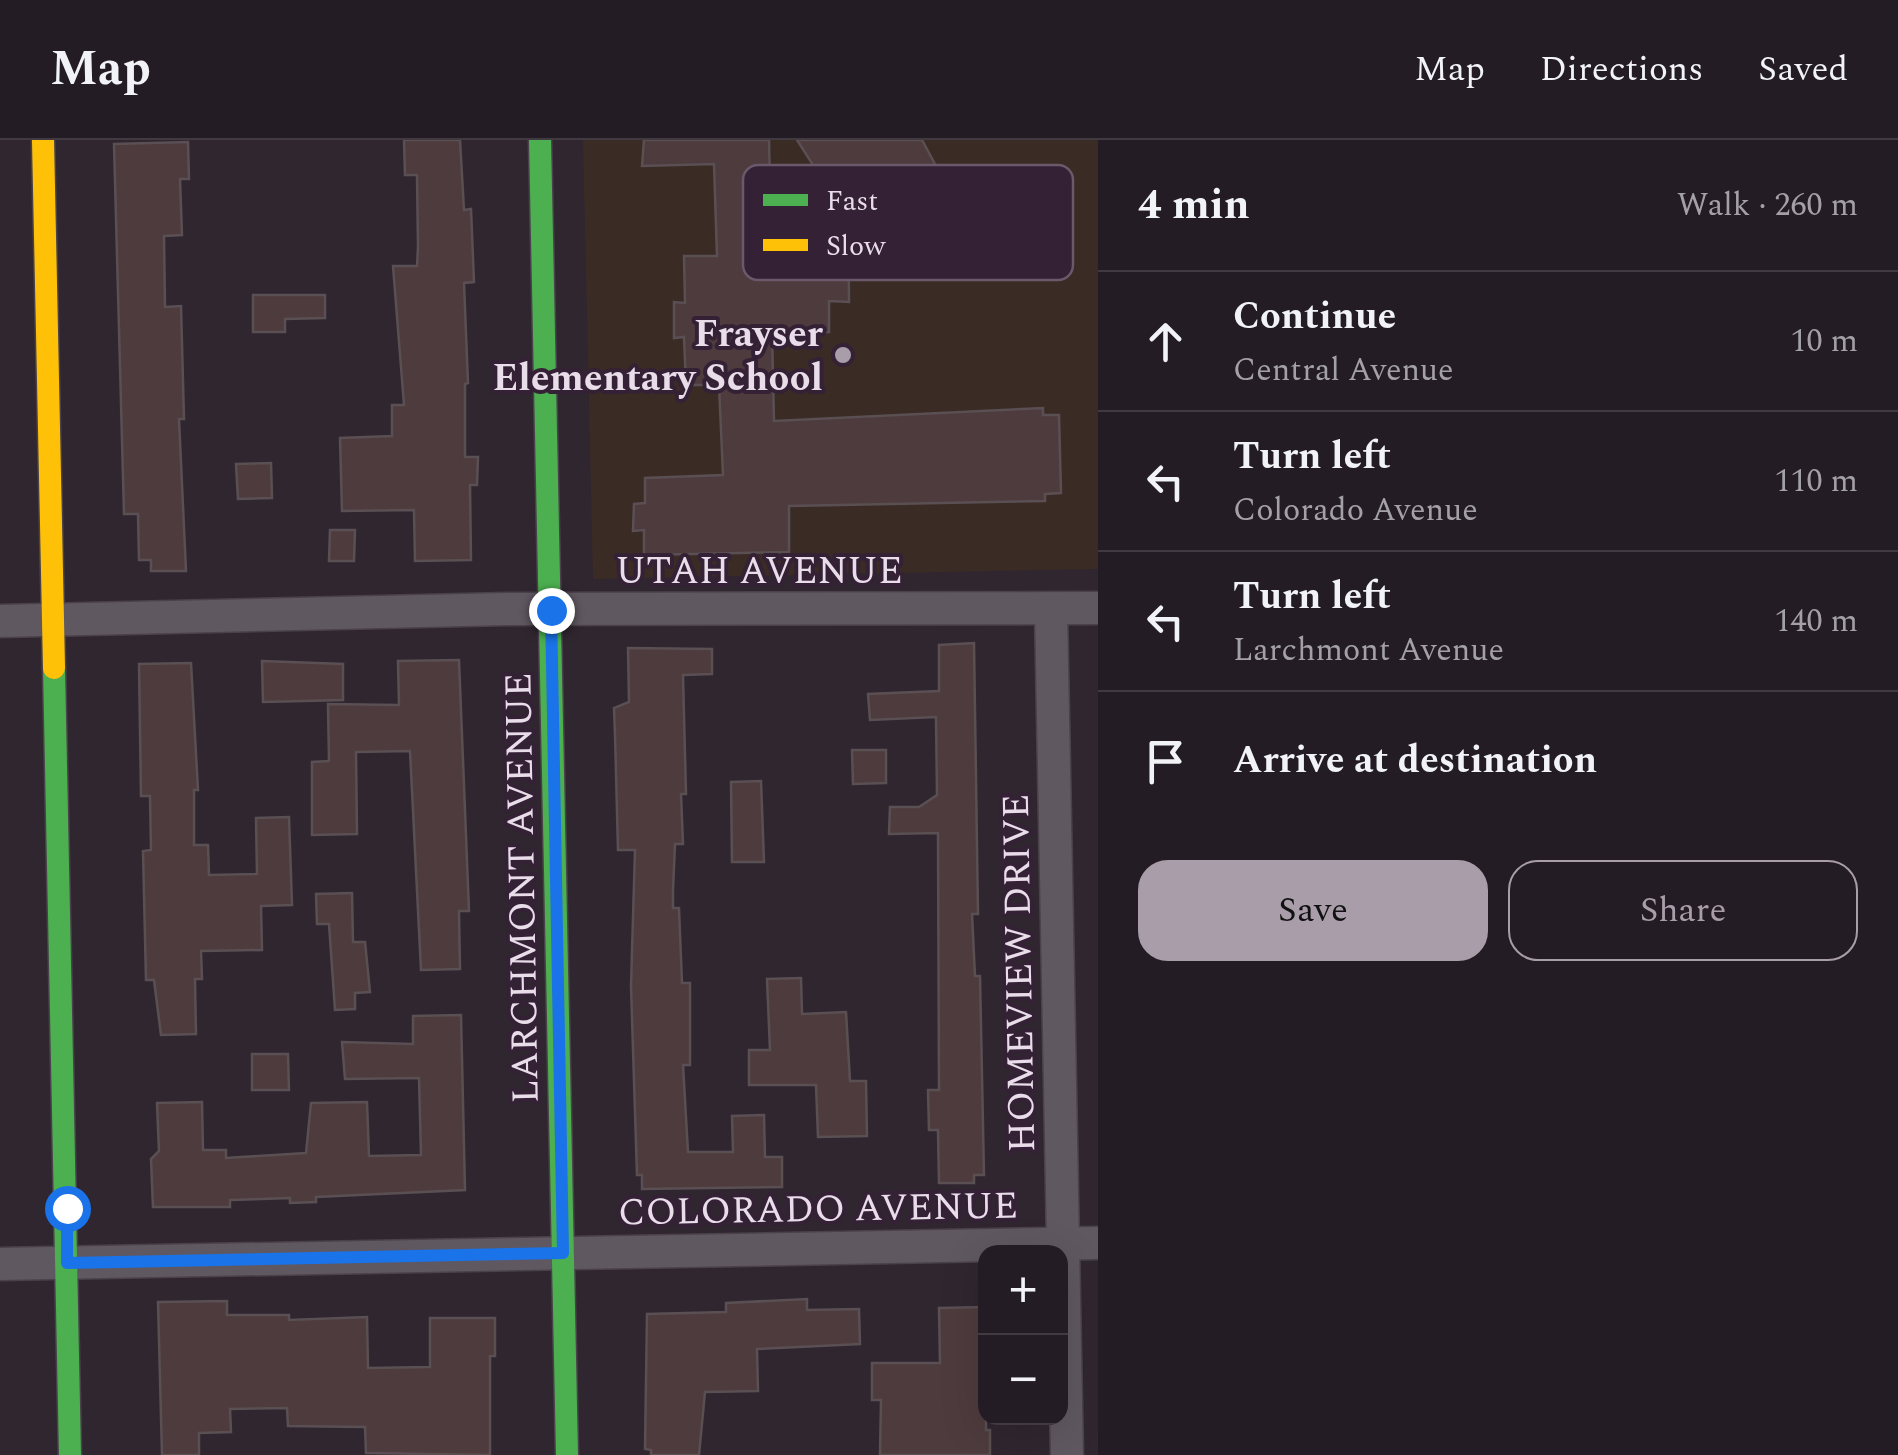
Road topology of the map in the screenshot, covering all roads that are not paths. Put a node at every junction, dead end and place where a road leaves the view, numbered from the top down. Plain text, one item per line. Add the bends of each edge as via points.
1 (43, 140) edge
2 (540, 140) edge
3 (1098, 608) edge
4 (551, 610) junction
5 (1052, 610) junction
6 (54, 620) junction
7 (0, 621) edge
8 (1098, 1243) edge
9 (1062, 1244) junction
10 (563, 1253) junction
11 (67, 1263) junction
12 (0, 1264) edge
13 (70, 1455) edge
14 (568, 1455) edge
15 (1067, 1455) edge

1 - 6 street
2 - 4 street, LARCHMONT AVENUE
3 - 5 street, UTAH AVENUE
4 - 5 street, UTAH AVENUE
4 - 6 street, UTAH AVENUE
4 - 10 street, LARCHMONT AVENUE
5 - 9 street, HOMEVIEW DRIVE
6 - 7 street, UTAH AVENUE
6 - 11 street
8 - 9 street, COLORADO AVENUE
9 - 10 street, COLORADO AVENUE
9 - 15 street, HOMEVIEW DRIVE
10 - 11 street, COLORADO AVENUE
10 - 14 street, LARCHMONT AVENUE
11 - 12 street, COLORADO AVENUE
11 - 13 street

